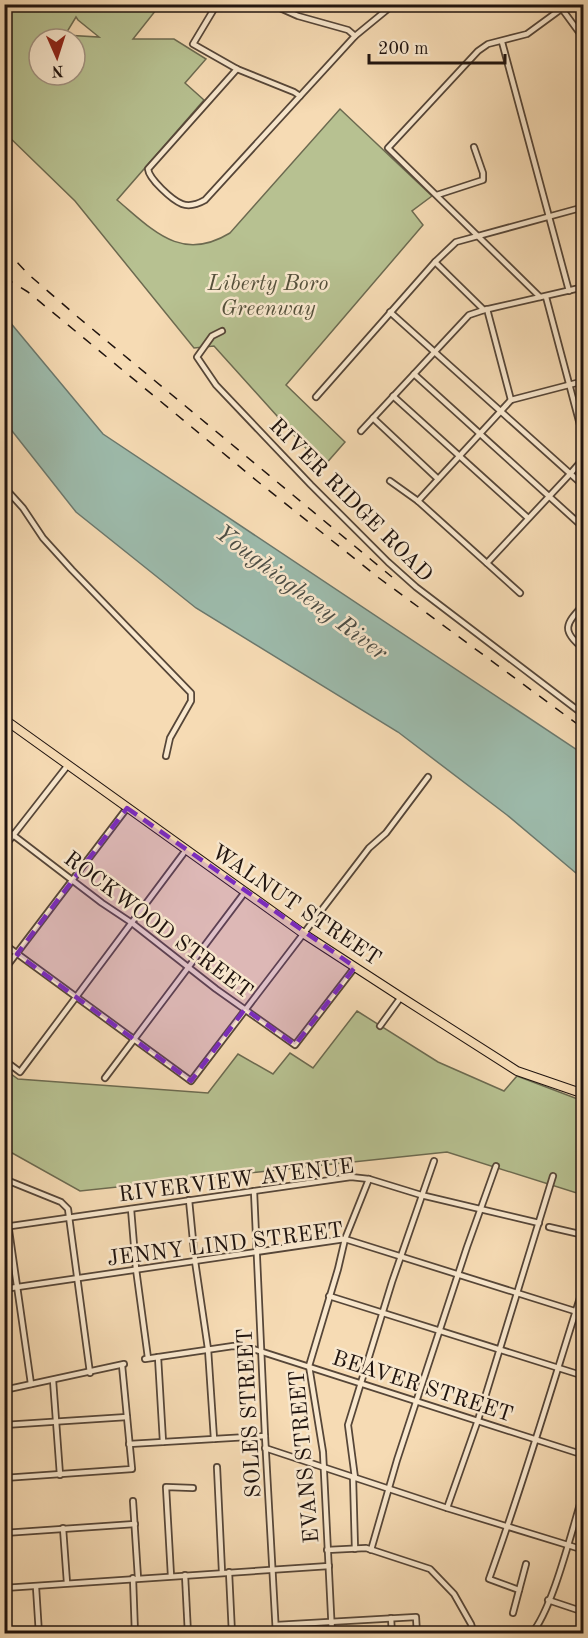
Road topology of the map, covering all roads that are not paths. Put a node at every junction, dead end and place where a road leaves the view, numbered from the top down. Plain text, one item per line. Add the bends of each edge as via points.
1 (218, 4) edge
2 (271, 4) edge
3 (394, 4) edge
4 (568, 4) edge
5 (562, 9) junction
6 (355, 36) junction
7 (584, 39) edge
8 (502, 42) junction
9 (237, 69) junction
10 (300, 96) junction
11 (474, 147) dead end
12 (437, 195) junction
13 (584, 207) edge
14 (549, 216) junction
15 (479, 236) junction
16 (435, 262) junction
17 (584, 287) edge
18 (569, 291) junction
19 (540, 297) junction
20 (546, 297) junction
21 (486, 310) junction
22 (390, 312) junction
23 (222, 331) dead end
24 (433, 352) junction
25 (414, 374) junction
26 (584, 381) edge
27 (569, 384) junction
28 (315, 396) dead end
29 (393, 396) junction
30 (511, 400) junction
31 (500, 411) junction
32 (373, 418) junction
33 (361, 431) dead end
34 (479, 433) junction
35 (584, 440) edge
36 (458, 456) junction
37 (584, 458) edge
38 (570, 474) junction
39 (438, 479) junction
40 (390, 481) dead end
41 (584, 486) edge
42 (4, 487) edge
43 (550, 496) junction
44 (418, 501) junction
45 (528, 518) junction
46 (584, 528) edge
47 (487, 563) junction
48 (520, 593) dead end
49 (584, 604) edge
50 (584, 649) edge
51 (584, 715) edge
52 (6, 723) edge
53 (166, 756) dead end
54 (68, 765) junction
55 (428, 777) dead end
56 (127, 808) junction
57 (4, 828) edge
58 (13, 835) junction
59 (4, 847) edge
60 (186, 850) junction
61 (72, 880) junction
62 (245, 892) junction
63 (132, 923) junction
64 (304, 934) junction
65 (4, 944) edge
66 (17, 954) junction
67 (355, 967) junction
68 (188, 968) junction
69 (4, 970) edge
70 (76, 997) junction
71 (401, 997) junction
72 (245, 1010) junction
73 (380, 1026) dead end
74 (133, 1040) junction
75 (4, 1060) edge
76 (105, 1078) dead end
77 (584, 1094) edge
78 (434, 1161) dead end
79 (496, 1166) dead end
80 (554, 1176) dead end
81 (369, 1179) junction
82 (5, 1180) edge
83 (4, 1186) edge
84 (255, 1191) junction
85 (4, 1195) edge
86 (421, 1195) junction
87 (189, 1200) junction
88 (131, 1209) junction
89 (482, 1209) junction
90 (70, 1218) junction
91 (539, 1223) junction
92 (6, 1227) edge
93 (549, 1227) dead end
94 (584, 1235) edge
95 (345, 1239) junction
96 (256, 1253) junction
97 (401, 1257) junction
98 (195, 1262) junction
99 (136, 1269) junction
100 (458, 1274) junction
101 (79, 1279) junction
102 (584, 1285) edge
103 (17, 1287) junction
104 (4, 1289) edge
105 (517, 1292) junction
106 (329, 1296) junction
107 (575, 1311) junction
108 (383, 1313) junction
109 (584, 1314) edge
110 (440, 1332) junction
111 (208, 1349) junction
112 (498, 1349) junction
113 (262, 1351) junction
114 (158, 1357) junction
115 (309, 1366) junction
116 (557, 1368) junction
117 (90, 1373) junction
118 (584, 1376) edge
119 (53, 1380) junction
120 (360, 1382) junction
121 (31, 1384) junction
122 (4, 1390) edge
123 (418, 1401) junction
124 (127, 1416) junction
125 (55, 1420) junction
126 (478, 1420) junction
127 (4, 1425) edge
128 (265, 1436) junction
129 (214, 1439) junction
130 (537, 1439) junction
131 (163, 1442) junction
132 (129, 1444) junction
133 (265, 1448) junction
134 (584, 1455) edge
135 (217, 1467) dead end
136 (324, 1468) junction
137 (60, 1475) junction
138 (4, 1478) edge
139 (354, 1478) junction
140 (193, 1488) dead end
141 (389, 1488) junction
142 (584, 1491) edge
143 (133, 1501) dead end
144 (447, 1508) junction
145 (135, 1524) junction
146 (506, 1525) junction
147 (63, 1528) junction
148 (4, 1533) edge
149 (566, 1545) junction
150 (355, 1549) junction
151 (327, 1550) junction
152 (371, 1550) junction
153 (584, 1550) edge
154 (526, 1564) dead end
155 (329, 1566) junction
156 (274, 1569) junction
157 (222, 1572) junction
158 (228, 1572) junction
159 (185, 1575) junction
160 (171, 1576) junction
161 (135, 1578) junction
162 (67, 1583) junction
163 (4, 1587) edge
164 (36, 1587) junction
165 (519, 1590) junction
166 (548, 1600) junction
167 (584, 1612) edge
168 (513, 1613) dead end
169 (392, 1618) junction
170 (332, 1621) junction
171 (276, 1625) junction
172 (39, 1634) edge
173 (135, 1634) edge
174 (188, 1634) edge
175 (232, 1634) edge
176 (276, 1634) edge
177 (332, 1634) edge
178 (392, 1634) edge
179 (417, 1634) edge
180 (474, 1634) edge
181 (531, 1634) edge

1 - 9 street via 193,44
2 - 6 street via 348,30
3 - 6 street
4 - 5 street
5 - 7 street
5 - 8 street via 527,34
6 - 10 street
8 - 12 street via 488,44 478,51 388,148
8 - 14 street
9 - 10 street
9 - 10 street via 148,169 152,179 182,204 195,205 205,200
11 - 12 street via 483,180
12 - 15 street
13 - 14 street
14 - 15 street
14 - 18 street
15 - 16 street via 456,242
15 - 19 street
16 - 21 street
16 - 22 street
17 - 18 street
18 - 20 street
19 - 20 street
19 - 21 street
20 - 27 street
21 - 24 street via 462,321
21 - 30 street
22 - 24 street
22 - 28 street
23 - 51 street, RIVER RIDGE ROAD via 212,336 197,357 216,386 363,538 416,587
24 - 25 street
24 - 31 street
25 - 29 street
25 - 34 street
26 - 27 street
27 - 30 street
27 - 35 street
29 - 32 street
29 - 36 street
30 - 31 street
31 - 34 street
31 - 38 street
32 - 33 street
32 - 39 street
34 - 36 street
34 - 43 street
36 - 39 street
36 - 45 street
37 - 38 street
38 - 41 street
38 - 43 street
39 - 44 street
40 - 44 street
42 - 53 street via 72,570 191,693
43 - 45 street
43 - 46 street
44 - 47 street
45 - 47 street
47 - 48 street
49 - 50 street via 568,622 567,629
52 - 54 main road, WALNUT STREET
54 - 56 main road, WALNUT STREET
54 - 58 street
55 - 64 street
56 - 60 main road, WALNUT STREET
56 - 61 street
57 - 58 street, ROCKWOOD STREET
58 - 59 street
58 - 61 street, ROCKWOOD STREET
60 - 62 main road, WALNUT STREET
60 - 63 street
61 - 63 street, ROCKWOOD STREET
61 - 66 street
62 - 64 main road, WALNUT STREET
62 - 68 street
63 - 68 street, ROCKWOOD STREET
63 - 70 street
64 - 67 main road, WALNUT STREET
64 - 72 street
65 - 66 street
66 - 69 street
66 - 70 street
67 - 71 main road, WALNUT STREET
67 - 72 street, ROCKWOOD STREET via 295,1045
68 - 72 street, ROCKWOOD STREET
68 - 74 street
70 - 74 street
70 - 75 street via 20,1072
71 - 73 street
71 - 77 main road, WALNUT STREET via 517,1071
72 - 74 street via 191,1081
74 - 76 street
78 - 86 street
79 - 89 street
80 - 91 street
81 - 84 street, RIVERVIEW AVENUE via 351,1177
81 - 86 street, RIVERVIEW AVENUE
81 - 95 street, EVANS STREET
82 - 83 street
82 - 90 street via 61,1202
84 - 87 street, RIVERVIEW AVENUE
84 - 96 street, SOLES STREET
85 - 92 street
86 - 89 street, RIVERVIEW AVENUE
86 - 97 street
87 - 88 street, RIVERVIEW AVENUE
87 - 98 street
88 - 90 street, RIVERVIEW AVENUE
88 - 99 street
89 - 91 street, RIVERVIEW AVENUE
89 - 100 street
90 - 92 street, RIVERVIEW AVENUE
90 - 101 street
91 - 105 street
92 - 103 street
93 - 94 street
95 - 96 street, JENNY LIND STREET
95 - 97 street, JENNY LIND STREET
95 - 106 street, EVANS STREET
96 - 98 street, JENNY LIND STREET
96 - 113 street, SOLES STREET
97 - 100 street, JENNY LIND STREET
97 - 108 street
98 - 99 street, JENNY LIND STREET
98 - 111 street
99 - 101 street, JENNY LIND STREET
99 - 114 street, BEAVER STREET via 147,1358
100 - 105 street, JENNY LIND STREET
100 - 110 street
101 - 103 street, JENNY LIND STREET
101 - 117 street
102 - 107 street
103 - 104 street, JENNY LIND STREET
103 - 121 street
105 - 107 street, JENNY LIND STREET
105 - 112 street
106 - 108 street
106 - 115 street, EVANS STREET
107 - 109 street, JENNY LIND STREET
107 - 116 street
108 - 110 street
108 - 120 street
110 - 112 street
110 - 123 street
111 - 113 street, BEAVER STREET via 238,1345
111 - 114 street, BEAVER STREET
111 - 129 street
112 - 116 street
112 - 126 street
113 - 115 street, BEAVER STREET
113 - 128 street, SOLES STREET
114 - 131 street
115 - 120 street, BEAVER STREET
115 - 136 street, EVANS STREET
116 - 118 street
116 - 130 street
117 - 119 street
117 - 124 street via 123,1365
119 - 121 street
119 - 125 street
120 - 123 street, BEAVER STREET
120 - 139 street via 348,1425
121 - 122 street
123 - 126 street, BEAVER STREET
123 - 141 street
124 - 125 street
124 - 132 street
125 - 127 street
125 - 137 street
126 - 130 street, BEAVER STREET
126 - 144 street
128 - 129 street
128 - 133 street, SOLES STREET
129 - 131 street
130 - 134 street, BEAVER STREET
130 - 146 street
131 - 132 street
132 - 137 street via 132,1469
133 - 136 street
133 - 156 street, SOLES STREET
135 - 157 street
136 - 139 street
136 - 151 street, EVANS STREET
137 - 138 street
139 - 141 street
139 - 150 street
140 - 160 street via 166,1487
141 - 144 street
141 - 152 street
142 - 149 street
143 - 145 street
144 - 146 street
145 - 147 street
145 - 161 street
146 - 149 street
146 - 165 street via 489,1579
147 - 148 street
147 - 162 street
149 - 153 street
149 - 166 street
150 - 151 street
150 - 152 street
151 - 155 street, EVANS STREET
152 - 180 street via 437,1574 454,1594
154 - 165 street
155 - 156 street
155 - 170 street, EVANS STREET
156 - 158 street
156 - 171 street, SOLES STREET
157 - 158 street
157 - 159 street
158 - 175 street
159 - 160 street
159 - 174 street
160 - 161 street
161 - 162 street
161 - 173 street
162 - 164 street
163 - 164 street
164 - 172 street
165 - 168 street
166 - 167 street
166 - 181 street
169 - 170 street
169 - 178 street
169 - 179 street via 416,1617
170 - 171 street
170 - 177 street, EVANS STREET
171 - 176 street, SOLES STREET

